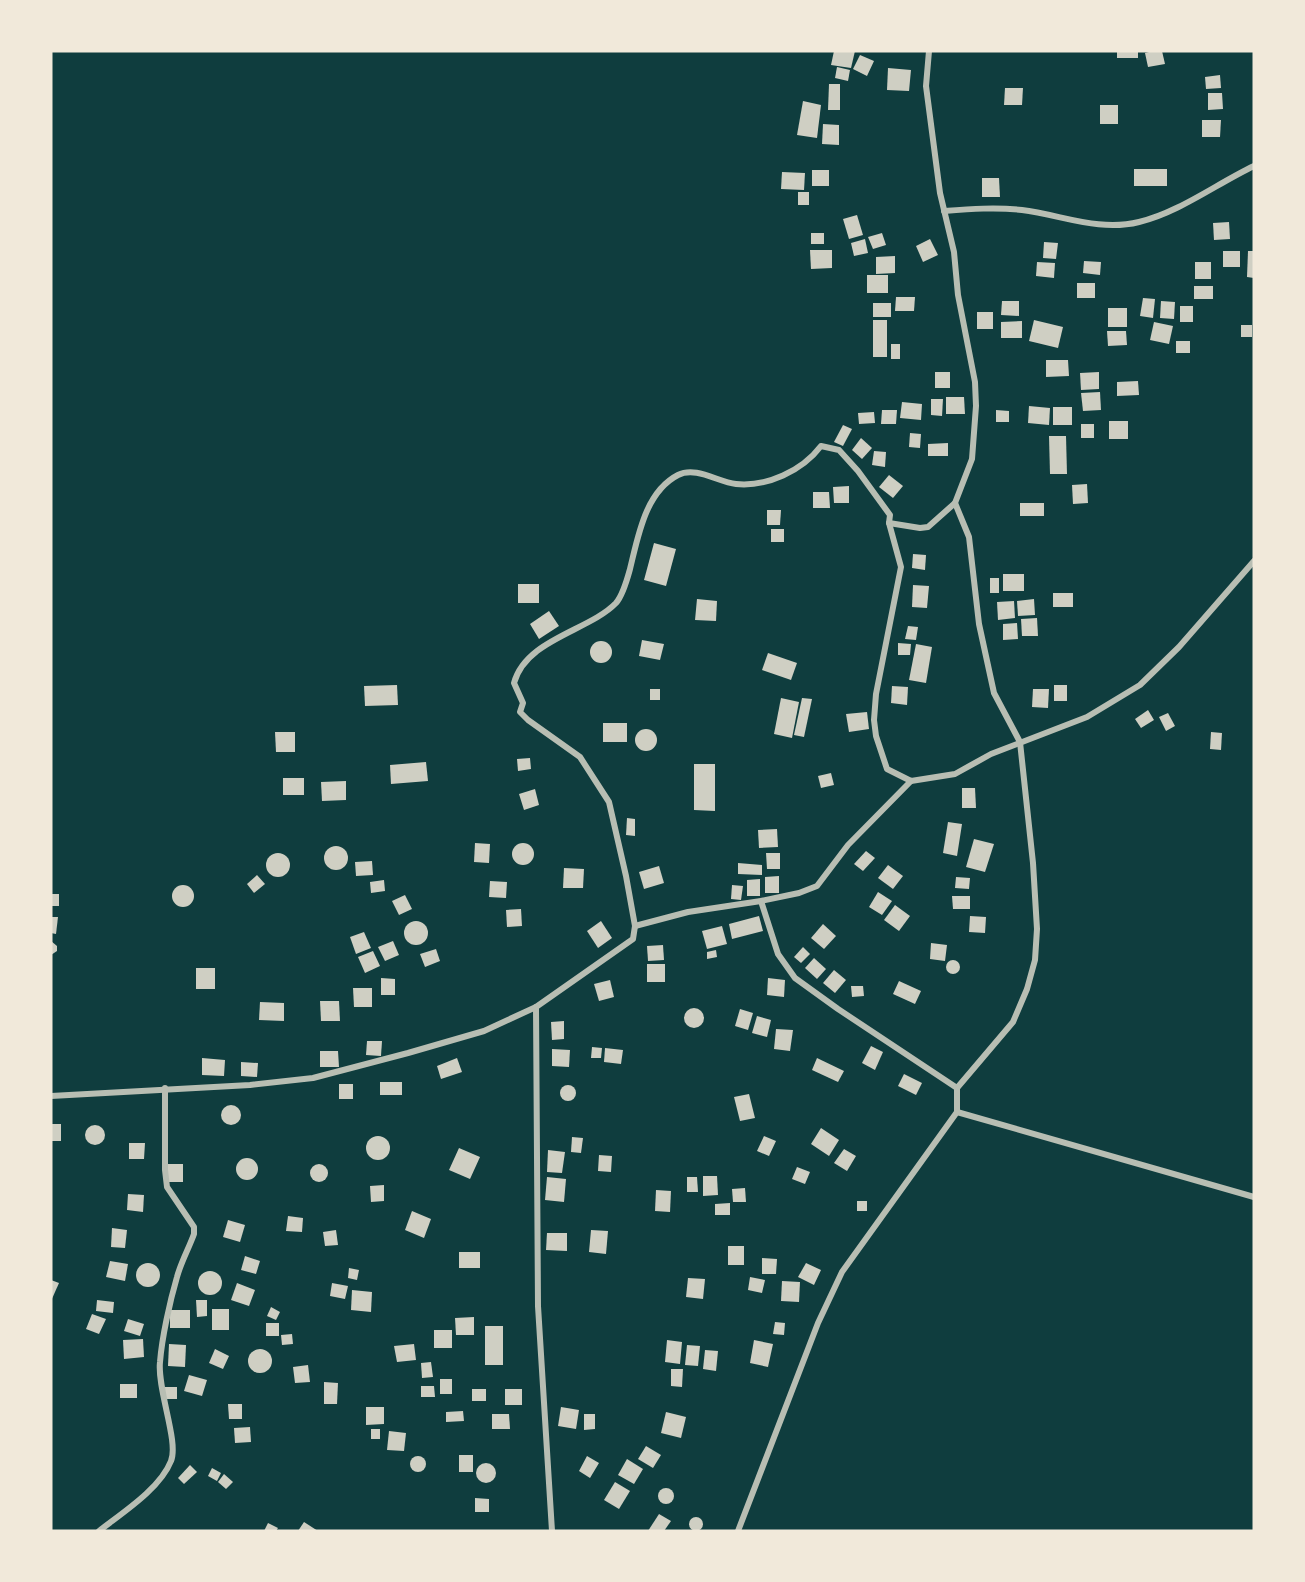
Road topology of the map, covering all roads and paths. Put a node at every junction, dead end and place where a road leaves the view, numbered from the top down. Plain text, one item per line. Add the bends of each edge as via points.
1 (929, 51) edge
2 (1254, 166) edge
3 (944, 211) junction
4 (955, 504) junction
5 (889, 524) junction
6 (1254, 561) edge
7 (1020, 742) junction
8 (911, 781) junction
9 (761, 901) junction
10 (634, 926) junction
11 (536, 1007) junction
12 (165, 1088) junction
13 (957, 1088) junction
14 (51, 1096) edge
15 (957, 1112) junction
16 (1254, 1197) edge
17 (99, 1531) edge
18 (552, 1531) edge
19 (738, 1531) edge

1 - 3 street via 926,86
2 - 3 street via 1201,196 1140,222 1108,226 1021,210
3 - 4 street via 954,252 976,406 972,459
4 - 5 street via 928,527
4 - 7 street via 969,537 979,624 994,693
5 - 8 street via 901,567 876,694 875,728 887,769
5 - 10 street via 890,515 871,487 833,448 820,446 805,464 763,482 736,484 692,472 680,474 661,488 644,517 617,602 540,650 517,672 514,683 523,703 520,712 580,757 609,802
6 - 7 street via 1140,685 1087,717
7 - 8 street via 955,774
7 - 13 street via 1034,874 1035,960 1013,1022
8 - 9 street via 848,845 817,886
9 - 10 street via 688,912
9 - 13 street via 778,954 795,978
10 - 11 street via 633,939
11 - 12 street via 484,1031 313,1078
11 - 18 street via 538,1306
12 - 14 street
12 - 17 street via 167,1187 194,1227 177,1275 160,1362 173,1458 165,1474
13 - 15 street
15 - 16 street
15 - 19 street via 842,1272 818,1323

